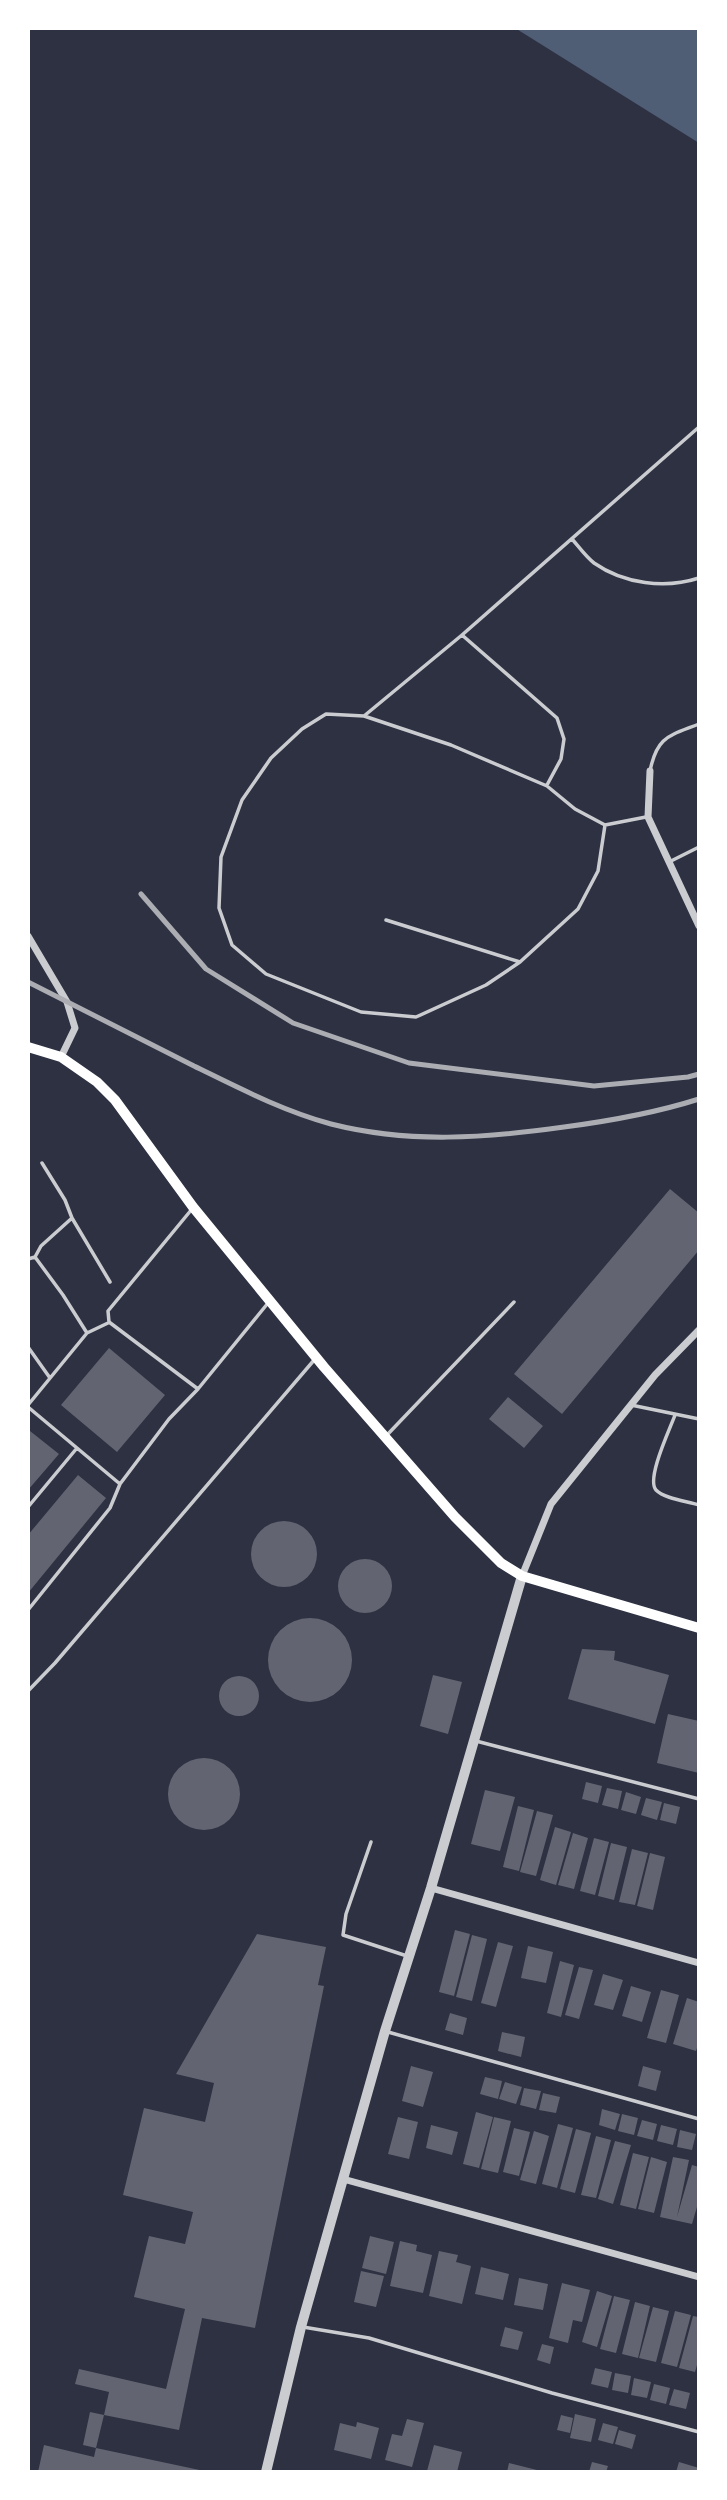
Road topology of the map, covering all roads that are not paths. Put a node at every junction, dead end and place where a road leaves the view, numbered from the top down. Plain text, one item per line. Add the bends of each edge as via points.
1 (699, 427) edge
2 (572, 539) junction
3 (699, 578) edge
4 (462, 635) junction
5 (363, 716) junction
6 (699, 724) edge
7 (650, 771) joint
8 (547, 786) junction
9 (648, 817) junction
10 (606, 825) junction
11 (699, 847) edge
12 (669, 862) junction
13 (386, 920) dead end
14 (699, 926) edge
15 (28, 936) edge
16 (520, 962) junction
17 (28, 1047) edge
18 (61, 1057) junction
19 (42, 1163) dead end
20 (193, 1207) junction
21 (72, 1218) junction
22 (35, 1257) junction
23 (28, 1259) edge
24 (110, 1282) dead end
25 (514, 1301) dead end
26 (270, 1302) junction
27 (109, 1322) junction
28 (699, 1330) edge
29 (87, 1333) junction
30 (28, 1347) edge
31 (317, 1357) junction
32 (50, 1378) junction
33 (198, 1389) junction
34 (631, 1405) junction
35 (28, 1406) edge
36 (675, 1415) junction
37 (699, 1419) edge
38 (385, 1437) junction
39 (77, 1448) junction
40 (120, 1484) junction
41 (699, 1505) edge
42 (28, 1507) edge
43 (522, 1576) junction
44 (28, 1610) edge
45 (699, 1628) edge
46 (28, 1691) edge
47 (474, 1740) junction
48 (699, 1799) edge
49 (371, 1842) dead end
50 (432, 1888) junction
51 (409, 1957) junction
52 (699, 1963) edge
53 (384, 2031) junction
54 (699, 2119) edge
55 (343, 2179) junction
56 (699, 2277) edge
57 (300, 2327) junction
58 (699, 2432) edge
59 (270, 2471) edge

1 - 2 lane
2 - 3 lane via 592,562 618,577 649,584
2 - 4 lane
4 - 5 lane
4 - 8 lane via 556,718 564,740 561,759
5 - 8 lane via 451,745
5 - 16 lane via 326,714 302,729 271,758 242,800 221,857 219,908 232,945 266,974 361,1012 415,1017 486,985
6 - 7 lane via 667,736 654,753
7 - 9 street
8 - 10 lane via 575,809
9 - 10 lane
9 - 12 street
10 - 16 lane via 598,871 578,909
11 - 12 lane
12 - 14 street
13 - 16 lane
15 - 18 street via 67,1002 75,1028
17 - 18 main road
18 - 20 main road via 114,1100
19 - 21 lane
20 - 26 main road
20 - 27 lane via 108,1311
21 - 22 lane
21 - 24 lane
22 - 23 lane
22 - 29 lane
25 - 38 lane
26 - 31 main road
26 - 33 lane
27 - 29 lane
27 - 33 lane
28 - 34 street
29 - 32 lane
30 - 32 lane
31 - 38 main road
31 - 46 lane
32 - 35 lane
33 - 40 lane
34 - 36 lane
34 - 43 street via 551,1504
35 - 39 lane
36 - 37 lane
36 - 41 lane via 652,1483 662,1493
38 - 43 main road via 455,1517 501,1563
39 - 40 lane
39 - 42 lane
40 - 44 lane via 110,1508
43 - 45 main road
43 - 47 street
47 - 48 lane
47 - 50 street
49 - 51 lane via 343,1935
50 - 51 street
50 - 52 street
51 - 53 street
53 - 54 lane
53 - 55 street
55 - 56 street
55 - 57 street
57 - 58 lane via 369,2338
57 - 59 street

